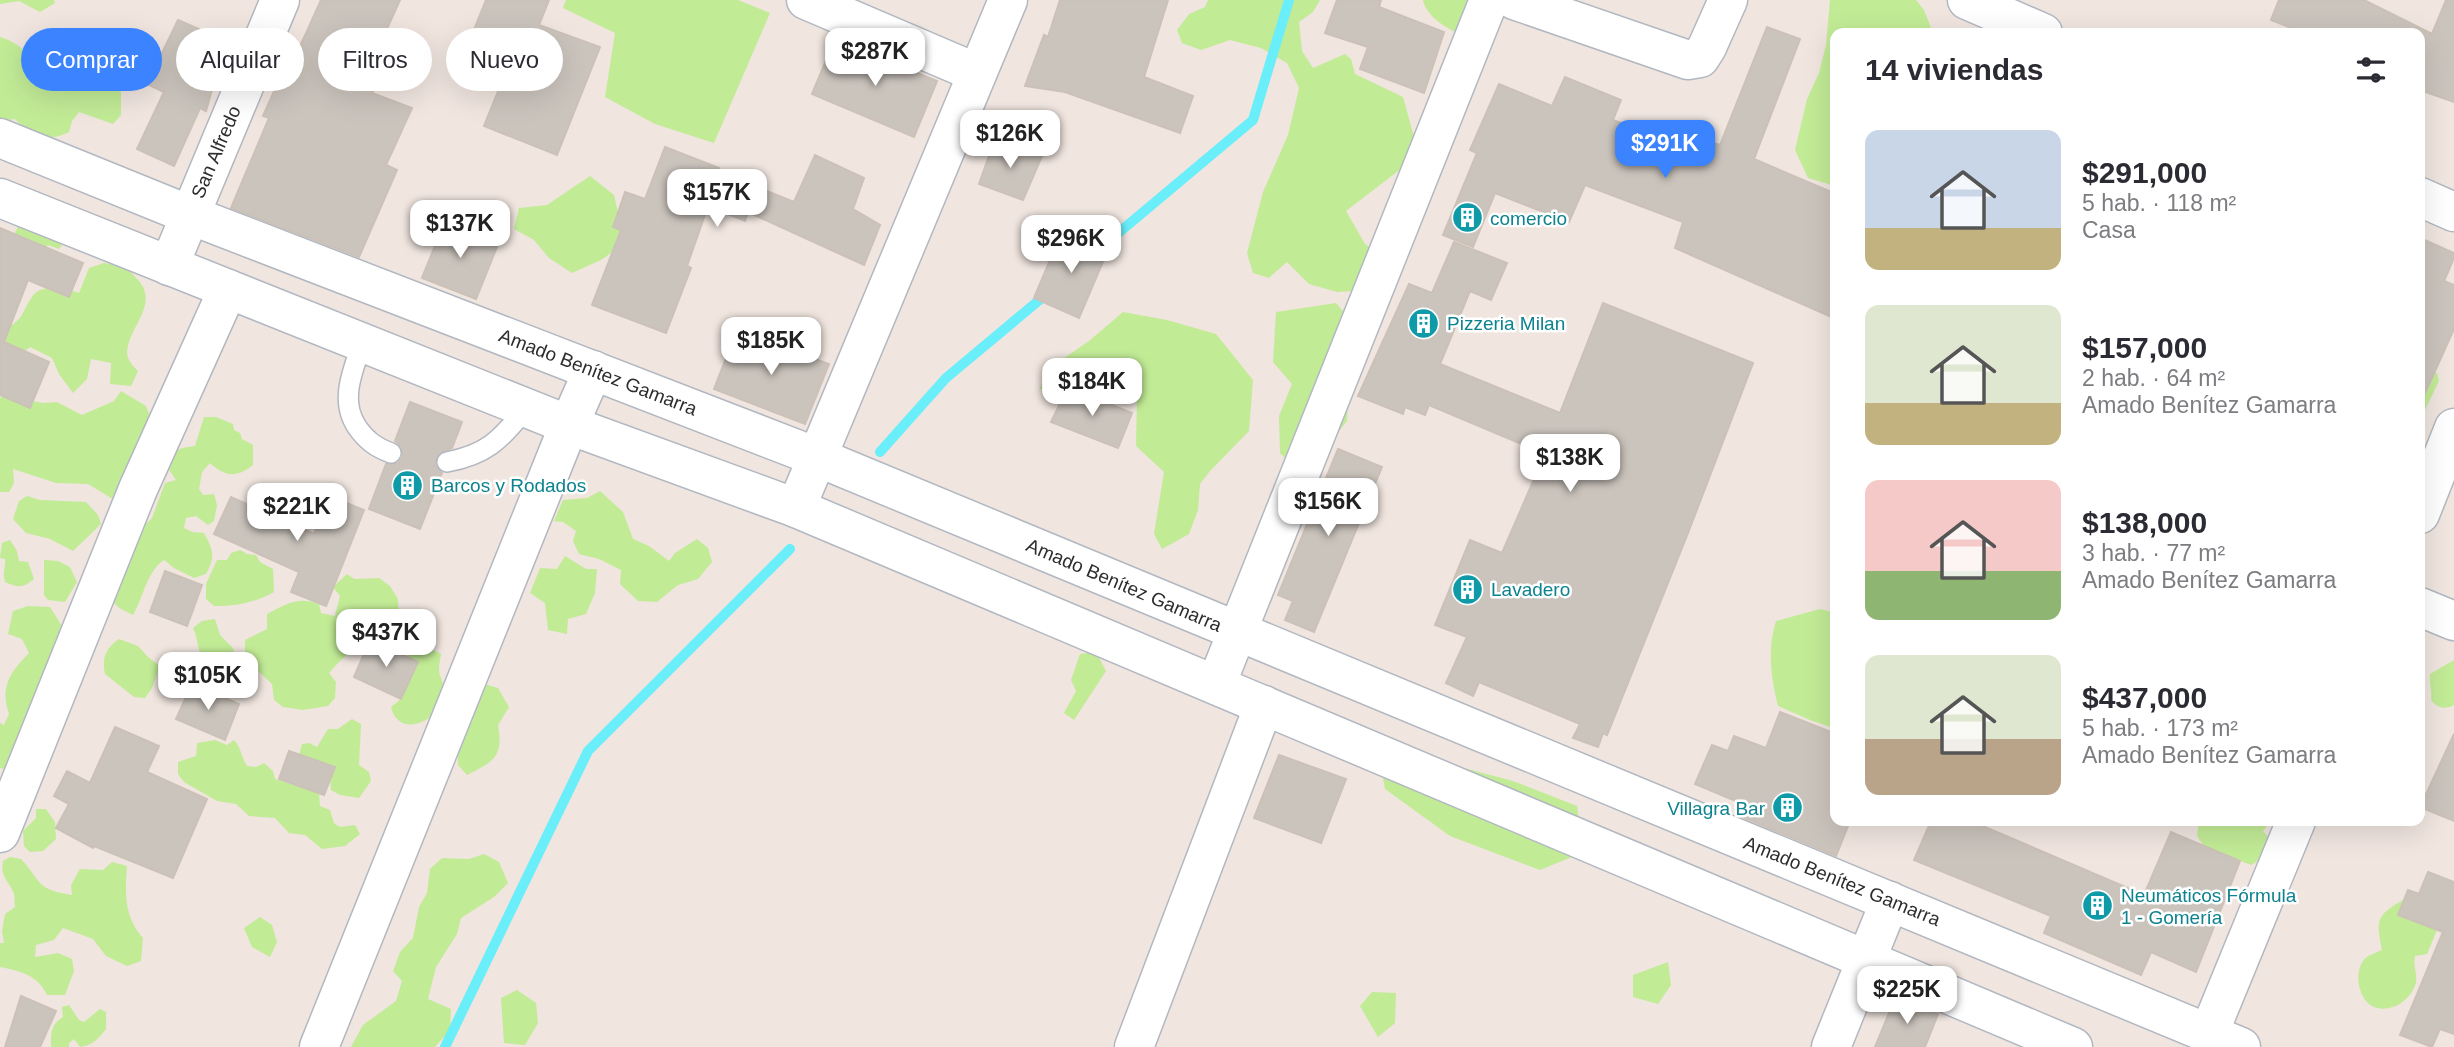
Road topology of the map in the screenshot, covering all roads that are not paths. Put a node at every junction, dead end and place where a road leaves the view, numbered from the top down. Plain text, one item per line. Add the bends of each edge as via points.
1 (280, 0) edge
2 (806, 0) edge
3 (1008, 0) edge
4 (1489, 0) edge
5 (1514, 0) edge
6 (1728, 0) edge
7 (1967, 0) edge
8 (2031, 28) edge
9 (977, 73) junction
10 (0, 138) edge
11 (0, 198) edge
12 (2425, 199) edge
13 (2454, 212) edge
14 (190, 215) junction
15 (169, 266) junction
16 (228, 289) junction
17 (383, 289) junction
18 (362, 343) junction
19 (593, 370) junction
20 (527, 408) junction
21 (569, 425) junction
22 (2454, 428) edge
23 (391, 453) dead end
24 (817, 457) junction
25 (447, 461) dead end
26 (2425, 501) edge
27 (796, 508) junction
28 (2425, 609) edge
29 (2454, 621) edge
30 (1237, 632) junction
31 (1216, 685) junction
32 (1264, 705) junction
33 (2294, 826) edge
34 (0, 833) edge
35 (1890, 901) junction
36 (1866, 960) junction
37 (2225, 1040) edge
38 (319, 1047) edge
39 (1133, 1047) edge
40 (1831, 1047) edge
41 (2073, 1047) edge

1 - 14 main road, San Alfredo
2 - 9 main road
3 - 9 main road
4 - 30 main road
5 - 6 main road via 1688,60 1700,58
7 - 8 main road
9 - 24 main road
10 - 14 main road, Amado Benítez Gamarra
11 - 15 main road
12 - 13 main road
14 - 15 main road, San Alfredo
14 - 17 main road, Amado Benítez Gamarra
15 - 16 main road
16 - 18 main road
16 - 34 main road via 138,489
17 - 18 main road
17 - 19 main road, Amado Benítez Gamarra
18 - 20 main road
18 - 23 lane via 349,384 350,416 375,447
19 - 21 main road
19 - 24 main road, Amado Benítez Gamarra
20 - 21 main road
20 - 25 lane via 495,444 468,458
21 - 27 main road
21 - 38 main road
22 - 26 main road
24 - 27 main road
24 - 30 main road, Amado Benítez Gamarra
27 - 31 main road
28 - 29 main road
30 - 31 main road
30 - 35 main road, Amado Benítez Gamarra
31 - 32 main road
32 - 36 main road
32 - 39 main road
33 - 37 main road
35 - 36 main road
35 - 37 main road, Amado Benítez Gamarra
36 - 40 main road
36 - 41 main road

